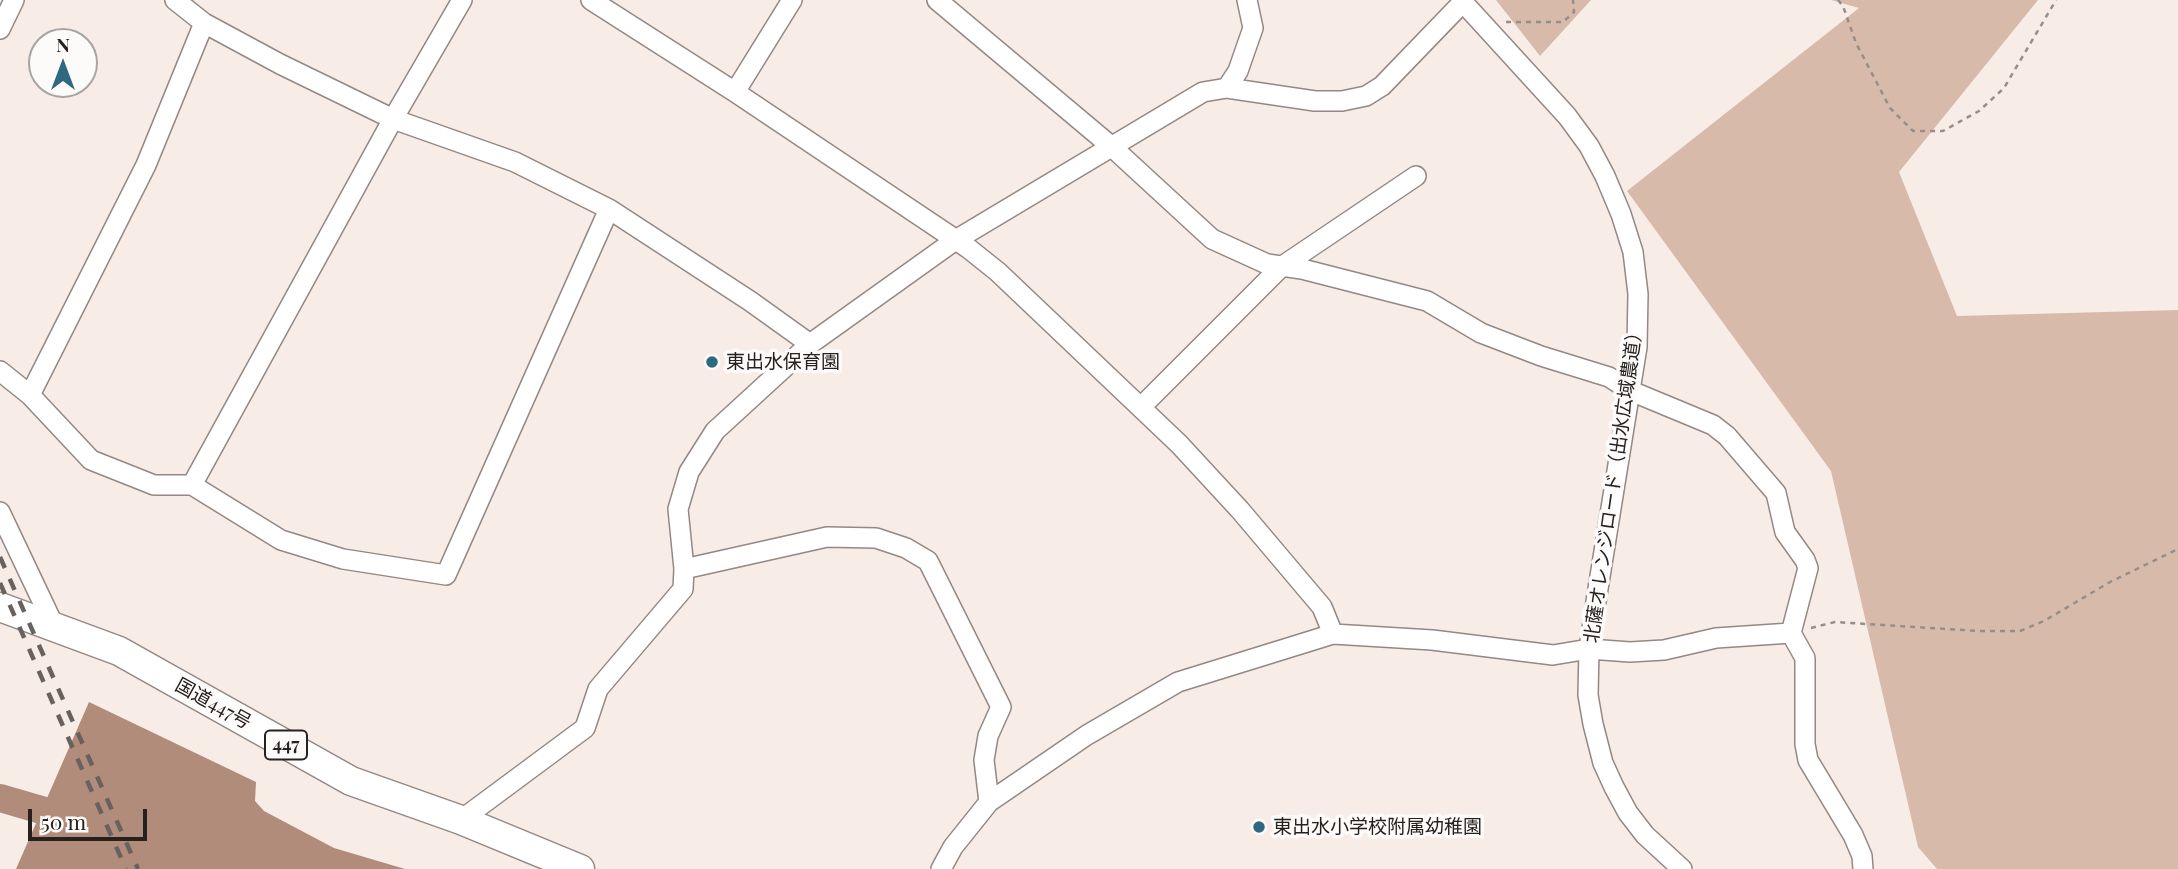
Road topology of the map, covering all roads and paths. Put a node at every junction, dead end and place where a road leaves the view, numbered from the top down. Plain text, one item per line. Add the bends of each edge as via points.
1 (14, 0) edge
2 (175, 0) edge
3 (462, 0) edge
4 (591, 0) edge
5 (792, 0) edge
6 (937, 0) edge
7 (1247, 0) edge
8 (1573, 0) edge
9 (1838, 0) edge
10 (2056, 0) edge
11 (1462, 1) edge
12 (1503, 22) dead end
13 (204, 23) junction
14 (0, 29) edge
15 (1227, 88) junction
16 (735, 92) junction
17 (393, 120) junction
18 (1112, 147) junction
19 (1416, 176) dead end
20 (609, 209) junction
21 (954, 241) junction
22 (1281, 267) junction
23 (810, 344) junction
24 (0, 371) edge
25 (1630, 391) junction
26 (30, 395) junction
27 (1140, 407) junction
28 (192, 485) junction
29 (0, 512) edge
30 (2178, 549) edge
31 (684, 569) junction
32 (0, 607) edge
33 (55, 628) junction
34 (1791, 633) junction
35 (1333, 634) junction
36 (1589, 649) junction
37 (989, 802) junction
38 (461, 820) junction
39 (580, 869) edge
40 (941, 869) edge
41 (1682, 869) edge
42 (1863, 869) edge

1 - 14 street
2 - 13 street
3 - 17 street
4 - 16 street
5 - 16 street
6 - 18 street
7 - 15 street via 1253,28
8 - 12 path via 1574,12 1563,22
9 - 10 path via 1890,107 1913,131 1943,131 1979,111 2004,88
11 - 15 street via 1382,86 1366,96 1315,101
11 - 25 street, 北薩オレンジロード（出水広域農道） via 1567,116 1605,176 1633,252 1637,284 1637,347
13 - 17 street
13 - 26 street via 146,164
15 - 18 street via 1203,92
16 - 21 street
17 - 20 street via 515,162
17 - 28 street
18 - 21 street
18 - 22 street via 1212,239
19 - 22 street
20 - 23 street
20 - 28 street via 446,575 343,559 281,540
21 - 23 street
21 - 27 street via 998,272
22 - 25 street via 1427,301 1481,332 1609,377
22 - 27 street
23 - 31 street via 715,432 689,472 678,509
24 - 26 street
25 - 34 street via 1713,425 1776,493 1785,532 1808,568
25 - 36 street, 北薩オレンジロード（出水広域農道）
26 - 28 street via 91,460 154,485
27 - 35 street via 1240,510 1312,594
29 - 33 street
30 - 34 path via 2020,631 1835,622
31 - 37 street via 827,537 876,538 928,561 1001,707 988,736 984,760
31 - 38 street via 683,589 598,689 585,728
32 - 33 highway, 国道447号 / 447
33 - 38 highway, 国道447号 / 447 via 119,652 351,781
34 - 36 street via 1716,638 1664,650
34 - 42 street via 1805,658 1808,760 1853,835
35 - 36 street via 1432,639 1553,655
35 - 37 street via 1178,682 1087,735
36 - 41 street, 北薩オレンジロード（出水広域農道） via 1588,695 1603,763 1628,813
37 - 40 street
38 - 39 highway, 国道447号 / 447

